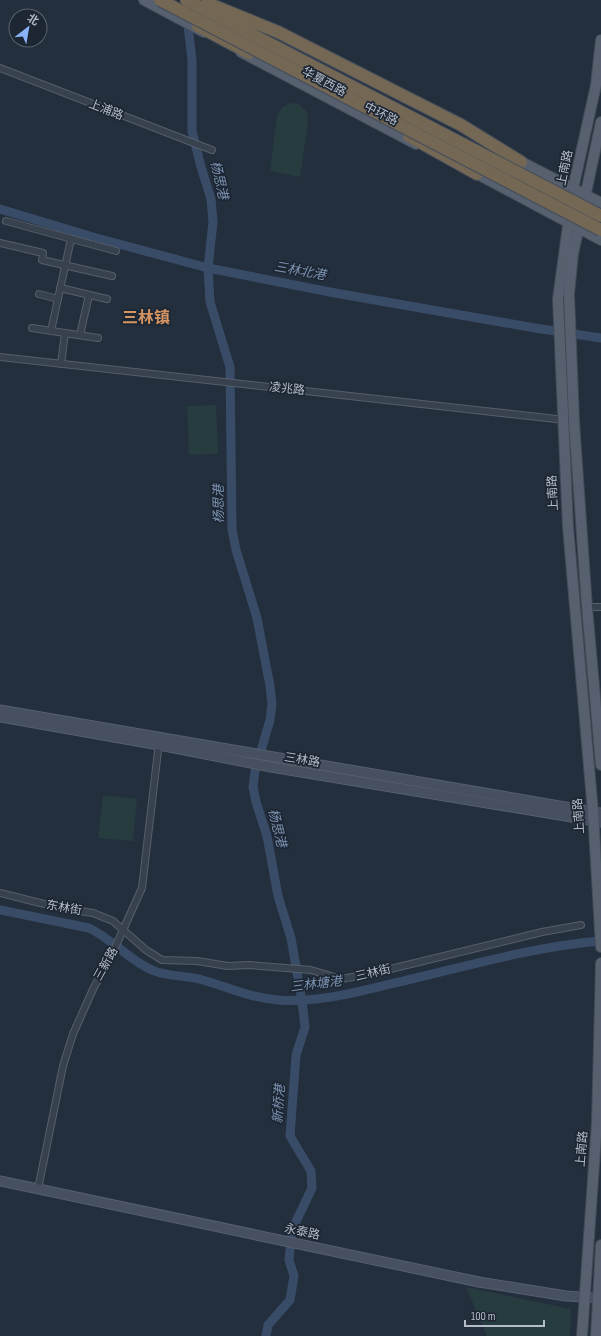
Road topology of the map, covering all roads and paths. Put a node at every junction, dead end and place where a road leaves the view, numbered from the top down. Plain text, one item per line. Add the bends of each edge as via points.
1 (144, 0) edge
2 (154, 0) edge
3 (160, 0) edge
4 (186, 0) edge
5 (198, 0) edge
6 (203, 0) edge
7 (601, 40) edge
8 (0, 68) edge
9 (601, 122) edge
10 (212, 150) dead end
11 (521, 162) junction
12 (477, 174) junction
13 (573, 189) junction
14 (585, 195) junction
15 (601, 203) edge
16 (601, 216) edge
17 (6, 221) dead end
18 (568, 222) junction
19 (579, 228) junction
20 (601, 230) edge
21 (601, 237) edge
22 (71, 239) junction
23 (601, 240) edge
24 (0, 243) edge
25 (116, 251) dead end
26 (65, 265) junction
27 (112, 276) dead end
28 (60, 288) junction
29 (39, 294) dead end
30 (89, 295) junction
31 (58, 299) junction
32 (107, 299) dead end
33 (32, 328) dead end
34 (51, 331) junction
35 (65, 333) junction
36 (80, 335) junction
37 (98, 338) dead end
38 (0, 357) edge
39 (62, 364) junction
40 (562, 420) junction
41 (574, 422) junction
42 (574, 607) junction
43 (587, 607) junction
44 (601, 607) edge
45 (0, 710) edge
46 (0, 718) edge
47 (159, 741) junction
48 (601, 765) edge
49 (597, 817) edge
50 (0, 893) edge
51 (581, 925) dead end
52 (123, 931) junction
53 (601, 947) edge
54 (601, 963) edge
55 (0, 1181) edge
56 (38, 1189) junction
57 (601, 1245) edge
58 (583, 1297) junction
59 (600, 1298) edge
60 (582, 1336) edge
61 (596, 1336) edge

1 - 12 main road, 华夏西路 via 390,132
2 - 12 highway
3 - 20 highway, 中环路, bridge
4 - 16 highway, 中环路, bridge
5 - 11 highway, bridge via 278,32 461,125
6 - 11 main road, 华夏西路
7 - 13 main road, 上南路 via 596,85
8 - 10 street, 上浦路
9 - 14 main road
11 - 13 main road, 华夏西路
12 - 18 main road, 华夏西路
13 - 14 main road, 华夏西路
13 - 18 main road, 上南路
14 - 15 main road, 华夏西路
14 - 19 main road
17 - 22 street
18 - 19 main road, 华夏西路
18 - 40 main road, 上南路 via 560,277
19 - 21 main road, 华夏西路
19 - 23 main road, 华夏西路
19 - 41 main road via 569,294
22 - 25 street
22 - 26 street
24 - 26 street via 43,253 42,260
26 - 27 street
26 - 28 street
28 - 30 street
28 - 31 street
29 - 31 street
30 - 32 street
30 - 36 street
31 - 34 street
33 - 34 street
34 - 35 street
35 - 36 street
35 - 39 street
36 - 37 street
38 - 39 street, 凌兆路
39 - 40 street, 凌兆路
40 - 41 street, 凌兆路
40 - 42 main road, 上南路
41 - 43 main road
42 - 43 street
42 - 49 main road, 上南路
43 - 44 street
43 - 48 main road
45 - 47 main road, 三林路
46 - 47 main road, 三林路
47 - 49 main road, 三林路
47 - 52 street, 三新路 via 142,888
49 - 53 main road, 上南路
50 - 52 street, 东林街 via 92,913 113,921
51 - 52 street, 三林街 via 346,979 311,970 162,960
52 - 56 street, 三新路 via 94,987 68,1049
54 - 58 main road, 上南路 via 597,1122
55 - 56 main road, 永泰路
56 - 58 main road, 永泰路 via 479,1282
57 - 59 main road
58 - 59 main road, 永泰路
58 - 60 main road, 上南路
59 - 61 main road

